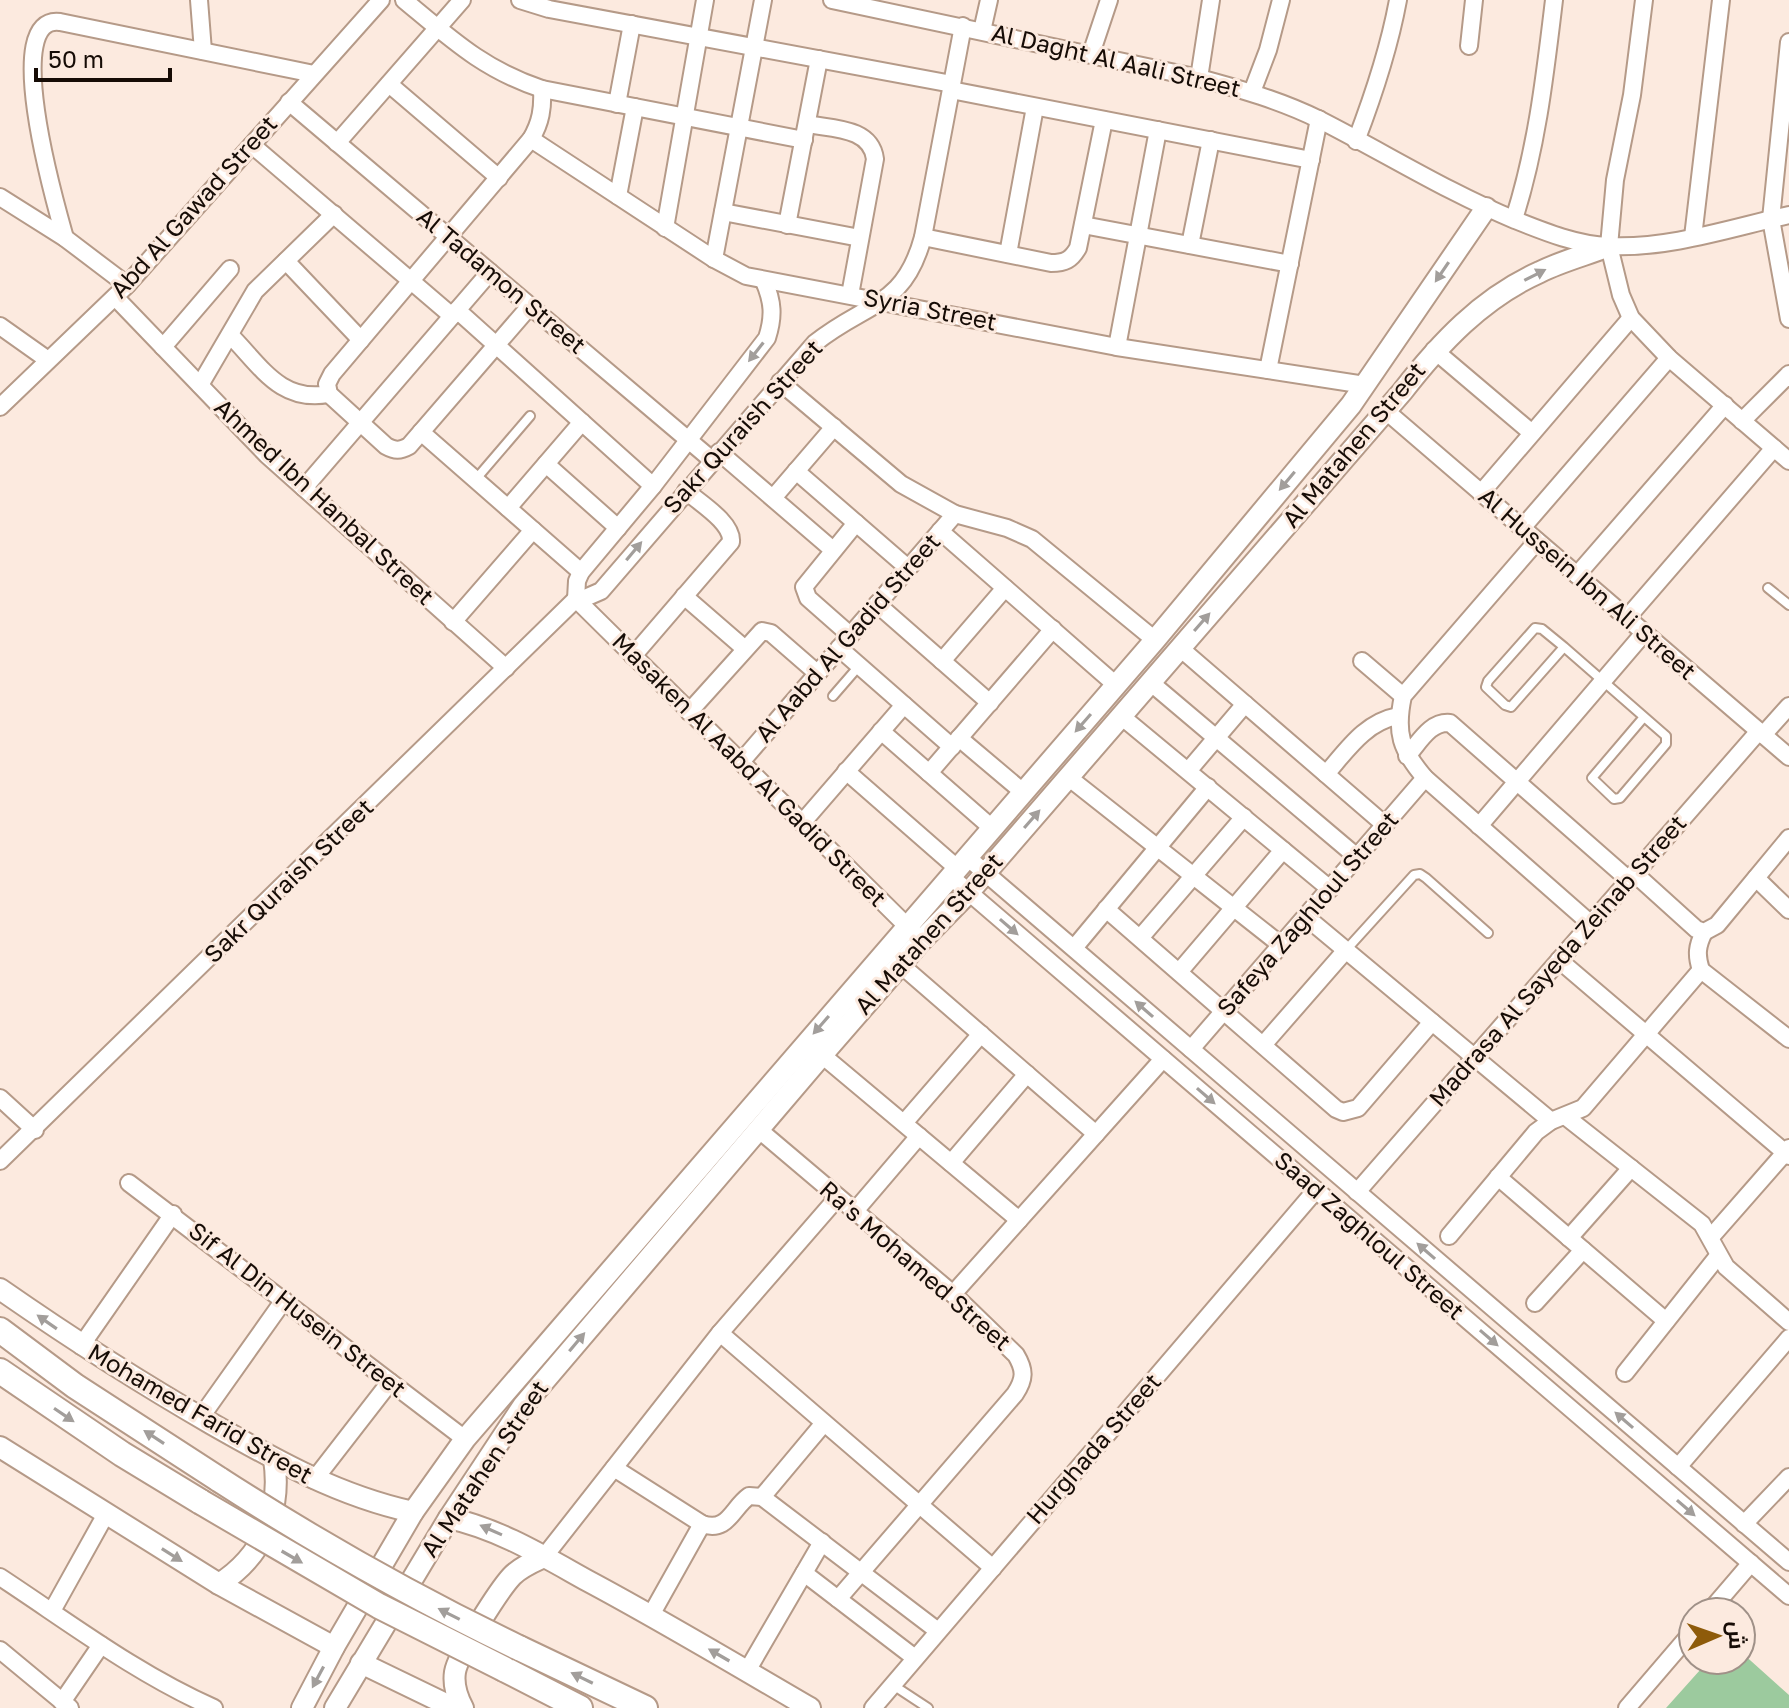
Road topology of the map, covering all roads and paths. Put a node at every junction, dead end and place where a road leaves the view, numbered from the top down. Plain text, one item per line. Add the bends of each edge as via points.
1 (199, 0) edge
2 (381, 0) edge
3 (404, 0) edge
4 (462, 0) edge
5 (520, 0) edge
6 (705, 0) edge
7 (763, 0) edge
8 (832, 0) edge
9 (989, 0) edge
10 (1109, 0) edge
11 (1211, 0) edge
12 (1281, 0) edge
13 (1398, 0) edge
14 (1474, 0) edge
15 (1554, 0) edge
16 (1644, 0) edge
17 (1721, 0) edge
18 (910, 8) edge
19 (632, 24) junction
20 (963, 26) junction
21 (438, 28) junction
22 (982, 31) junction
23 (698, 37) junction
24 (1789, 42) edge
25 (1469, 46) dead end
26 (754, 47) junction
27 (203, 51) junction
28 (1091, 54) junction
29 (819, 59) junction
30 (314, 74) junction
31 (1199, 78) junction
32 (389, 84) junction
33 (951, 87) junction
34 (542, 89) junction
35 (1252, 92) junction
36 (289, 102) junction
37 (617, 104) junction
38 (635, 107) junction
39 (1035, 107) junction
40 (685, 117) junction
41 (1319, 119) junction
42 (1104, 120) junction
43 (739, 128) junction
44 (1158, 130) junction
45 (805, 132) junction
46 (531, 139) junction
47 (1211, 140) junction
48 (1356, 141) junction
49 (337, 143) junction
50 (252, 145) junction
51 (1311, 160) junction
52 (499, 178) junction
53 (618, 196) junction
54 (0, 197) edge
55 (1486, 208) junction
56 (723, 212) junction
57 (334, 214) junction
58 (1789, 215) edge
59 (1514, 219) junction
60 (1771, 219) junction
61 (787, 225) junction
62 (1083, 225) junction
63 (665, 228) junction
64 (1137, 235) junction
65 (923, 237) junction
66 (1693, 237) junction
67 (65, 238) junction
68 (450, 238) junction
69 (860, 238) junction
70 (1190, 245) junction
71 (1609, 246) junction
72 (1008, 254) junction
73 (714, 259) junction
74 (286, 261) junction
75 (1290, 264) junction
76 (230, 269) dead end
77 (490, 272) junction
78 (764, 281) junction
79 (412, 282) junction
80 (121, 291) junction
81 (850, 295) junction
82 (885, 301) junction
83 (530, 306) junction
84 (454, 313) junction
85 (1631, 318) junction
86 (1789, 319) edge
87 (0, 326) edge
88 (230, 335) junction
89 (361, 340) junction
90 (496, 345) junction
91 (163, 347) junction
92 (1117, 347) junction
93 (1434, 350) junction
94 (1669, 358) junction
95 (48, 360) junction
96 (1268, 370) junction
97 (1789, 374) edge
98 (1370, 378) junction
99 (780, 382) junction
100 (200, 385) junction
101 (1402, 392) junction
102 (329, 394) junction
103 (1351, 405) junction
104 (1725, 405) junction
105 (0, 407) edge
106 (530, 416) dead end
107 (1380, 418) junction
108 (1742, 421) junction
109 (582, 422) junction
110 (360, 423) junction
111 (834, 427) junction
112 (421, 432) junction
113 (1532, 433) junction
114 (689, 440) junction
115 (1774, 448) junction
116 (715, 456) junction
117 (1789, 461) edge
118 (546, 464) junction
119 (796, 471) junction
120 (475, 480) junction
121 (653, 486) junction
122 (304, 488) junction
123 (686, 491) junction
124 (1481, 493) junction
125 (773, 498) junction
126 (508, 508) junction
127 (955, 514) junction
128 (856, 523) junction
129 (618, 528) junction
130 (1522, 528) junction
131 (533, 530) junction
132 (940, 531) junction
133 (1537, 541) junction
134 (833, 550) junction
135 (908, 568) junction
136 (581, 572) junction
137 (1577, 575) junction
138 (1005, 588) junction
139 (1768, 588) dead end
140 (684, 596) junction
141 (576, 599) junction
142 (877, 604) junction
143 (1789, 605) edge
144 (1627, 618) junction
145 (453, 622) junction
146 (1053, 629) junction
147 (1644, 633) junction
148 (1155, 640) junction
149 (844, 642) junction
150 (1564, 647) junction
151 (744, 648) junction
152 (1180, 648) junction
153 (633, 656) junction
154 (942, 661) junction
155 (1362, 661) dead end
156 (859, 666) junction
157 (506, 668) junction
158 (817, 673) junction
159 (1603, 681) junction
160 (1150, 682) junction
161 (1116, 685) junction
162 (833, 696) dead end
163 (1403, 696) junction
164 (990, 703) junction
165 (1245, 704) junction
166 (904, 705) junction
167 (1789, 706) edge
168 (689, 712) junction
169 (1121, 716) junction
170 (1398, 716) junction
171 (1644, 717) junction
172 (881, 731) junction
173 (1761, 733) junction
174 (1216, 738) junction
175 (956, 742) junction
176 (1407, 756) junction
177 (1789, 757) edge
178 (741, 762) junction
179 (846, 771) junction
180 (1188, 771) junction
181 (929, 773) junction
182 (1326, 774) junction
183 (1068, 777) junction
184 (1425, 778) junction
185 (1517, 781) junction
186 (1208, 787) junction
187 (1023, 792) junction
188 (1244, 817) junction
189 (802, 823) junction
190 (1385, 825) junction
191 (1479, 826) junction
192 (992, 828) junction
193 (1789, 838) edge
194 (1158, 847) junction
195 (1283, 850) junction
196 (1357, 857) junction
197 (958, 867) junction
198 (985, 872) junction
199 (1193, 876) junction
200 (1632, 877) junction
201 (1756, 878) junction
202 (1330, 889) junction
203 (969, 892) junction
204 (1234, 908) junction
205 (1106, 909) junction
206 (1789, 910) edge
207 (1306, 917) junction
208 (1591, 924) junction
209 (906, 926) junction
210 (1704, 932) junction
211 (1488, 933) dead end
212 (1140, 938) junction
213 (921, 941) junction
214 (1281, 945) junction
215 (1074, 948) junction
216 (1346, 950) junction
217 (1559, 960) junction
218 (901, 965) junction
219 (1701, 970) junction
220 (1179, 972) junction
221 (1224, 1011) junction
222 (1432, 1022) junction
223 (981, 1034) junction
224 (1646, 1034) junction
225 (1789, 1039) edge
226 (1263, 1045) junction
227 (1191, 1049) junction
228 (822, 1055) junction
229 (1474, 1057) junction
230 (1163, 1059) junction
231 (1027, 1074) junction
232 (0, 1098) edge
233 (1558, 1119) junction
234 (904, 1123) junction
235 (758, 1129) junction
236 (35, 1130) junction
237 (1096, 1134) junction
238 (919, 1136) junction
239 (1788, 1152) edge
240 (0, 1161) edge
241 (951, 1163) junction
242 (1631, 1168) junction
243 (1498, 1177) junction
244 (129, 1183) dead end
245 (1316, 1190) junction
246 (1357, 1192) junction
247 (838, 1197) junction
248 (855, 1211) junction
249 (173, 1214) junction
250 (1019, 1220) junction
251 (1449, 1236) dead end
252 (1711, 1237) junction
253 (1569, 1238) junction
254 (1583, 1250) junction
255 (1718, 1256) junction
256 (0, 1289) edge
257 (953, 1294) junction
258 (284, 1300) junction
259 (1535, 1303) dead end
260 (1666, 1321) junction
261 (1789, 1322) edge
262 (0, 1330) edge
263 (720, 1333) junction
264 (1789, 1338) edge
265 (81, 1346) junction
266 (0, 1371) edge
267 (1625, 1373) dead end
268 (390, 1382) junction
269 (201, 1417) junction
270 (824, 1423) junction
271 (465, 1439) junction
272 (0, 1447) edge
273 (274, 1459) junction
274 (1678, 1467) junction
275 (614, 1468) junction
276 (1789, 1477) edge
277 (314, 1480) junction
278 (762, 1497) junction
279 (920, 1505) junction
280 (413, 1512) junction
281 (106, 1514) junction
282 (449, 1518) junction
283 (702, 1524) junction
284 (1744, 1524) junction
285 (822, 1542) junction
286 (544, 1557) junction
287 (1789, 1562) edge
288 (1751, 1563) junction
289 (993, 1568) junction
290 (861, 1572) junction
291 (804, 1573) junction
292 (0, 1577) edge
293 (219, 1584) junction
294 (1723, 1596) edge
295 (1789, 1596) edge
296 (838, 1599) junction
297 (52, 1611) junction
298 (651, 1615) junction
299 (938, 1631) junction
300 (101, 1645) junction
301 (334, 1647) junction
302 (0, 1650) edge
303 (1677, 1650) edge
304 (915, 1658) junction
305 (361, 1663) junction
306 (747, 1671) junction
307 (893, 1685) junction
308 (66, 1705) edge
309 (214, 1708) edge
310 (302, 1708) edge
311 (335, 1708) edge
312 (454, 1708) edge
313 (463, 1708) edge
314 (580, 1708) edge
315 (645, 1708) edge
316 (810, 1708) edge
317 (873, 1708) edge
318 (928, 1708) edge
319 (1627, 1708) edge

1 - 27 street
2 - 30 street, Abd Al Gawad Street
3 - 21 street
4 - 21 street
5 - 19 street
6 - 23 street
7 - 26 street
8 - 18 street, Al Daght Al Aali Street
9 - 22 street
10 - 28 street
11 - 31 street
12 - 35 street
13 - 48 street via 1376,89
14 - 25 street
15 - 59 street via 1537,133
16 - 71 street
17 - 66 street
18 - 20 street, Al Daght Al Aali Street
19 - 23 street
19 - 37 street
20 - 22 street, Al Daght Al Aali Street
20 - 33 street, Sakr Quraish Street
21 - 32 street
21 - 34 street via 490,68
22 - 28 street, Al Daght Al Aali Street
23 - 26 street
23 - 40 street
24 - 60 street
26 - 29 street
26 - 43 street
27 - 30 street
27 - 67 street via 60,22 50,21 35,33 27,70 33,124
28 - 31 street, Al Daght Al Aali Street
29 - 33 street
29 - 45 street
30 - 36 street, Abd Al Gawad Street
31 - 35 street, Al Daght Al Aali Street
32 - 49 street
32 - 52 street
33 - 39 street
33 - 65 street, Sakr Quraish Street
34 - 37 street
34 - 46 street via 543,108
35 - 41 street, Al Daght Al Aali Street
36 - 49 street, Al Tadamon Street
36 - 50 street, Abd Al Gawad Street
37 - 38 street
38 - 40 street
38 - 53 street
39 - 42 street
39 - 72 street
40 - 43 street
40 - 63 street
41 - 48 street, Al Daght Al Aali Street
41 - 51 street
42 - 44 street
42 - 62 street
43 - 45 street
43 - 56 street
44 - 47 street
44 - 64 street
45 - 61 street
45 - 69 street via 859,134 874,148
46 - 52 street
46 - 53 street, Syria Street
47 - 51 street
47 - 70 street
48 - 55 street, Al Daght Al Aali Street
49 - 68 street, Al Tadamon Street
50 - 57 street
50 - 80 street, Abd Al Gawad Street
51 - 75 street
52 - 68 street
53 - 63 street, Syria Street
54 - 67 street, Ahmed Ibn Hanbal Street
55 - 59 street, Al Daght Al Aali Street
55 -> 98 street, Al Matahen Street
56 - 61 street
56 - 73 street
57 - 74 street
57 - 79 street
58 - 60 street, Al Daght Al Aali Street
59 - 71 street, Al Daght Al Aali Street via 1566,238
60 - 66 street, Al Daght Al Aali Street
60 - 86 street
61 - 69 street
62 - 64 street
62 - 72 street via 1078,248 1062,263
63 - 73 street, Syria Street
64 - 70 street
64 - 92 street
65 - 72 street
65 - 82 street, Sakr Quraish Street via 903,284
66 - 71 street, Al Daght Al Aali Street
67 - 80 street, Ahmed Ibn Hanbal Street
68 - 77 street, Al Tadamon Street
68 - 79 street
69 - 81 street
70 - 75 street
71 - 85 street
93 -> 71 street, Al Matahen Street via 1502,293
73 - 78 street, Syria Street
74 - 88 street via 255,291
74 - 89 street
75 - 96 street
76 - 91 street
77 - 83 street, Al Tadamon Street
77 - 84 street
78 - 81 street, Syria Street
78 -> 114 street, Sakr Quraish Street via 772,299 767,338
79 - 84 street
79 - 89 street
80 - 91 street, Ahmed Ibn Hanbal Street
80 - 95 street, Abd Al Gawad Street
81 - 82 street, Syria Street
82 - 92 street, Syria Street
82 - 99 street, Sakr Quraish Street via 836,326
83 - 90 street
83 - 114 street, Al Tadamon Street
84 - 90 street
84 - 110 street
85 - 94 street
85 - 113 street
87 - 95 street
88 - 100 street
88 - 102 street via 283,388 297,395
89 - 102 street via 332,374
90 - 109 street
90 - 112 street
91 - 100 street, Ahmed Ibn Hanbal Street
92 - 96 street, Syria Street
93 - 101 street, Al Matahen Street
93 - 113 street
94 - 104 street
94 - 130 street
95 - 105 street, Abd Al Gawad Street
96 - 98 street, Syria Street
97 - 108 street
98 - 101 street via 1391,380
98 - 103 street, Al Matahen Street
99 - 111 street
99 - 116 street, Sakr Quraish Street
100 - 122 street, Ahmed Ibn Hanbal Street
101 - 107 street, Al Matahen Street
102 - 110 street
103 - 107 street via 1362,417
103 -> 148 street, Al Matahen Street
104 - 108 street
104 - 137 street
106 - 120 lane
107 - 124 street, Al Hussein Ibn Ali Street
152 -> 107 street, Al Matahen Street
108 - 115 street
109 - 118 street
109 - 121 street
110 - 112 street via 393,450 409,446
110 - 122 street
111 - 119 street
111 - 127 street via 901,484
112 - 120 street
113 - 124 street
114 - 116 street, Al Tadamon Street
114 - 121 street, Sakr Quraish Street
115 - 117 street
115 - 144 street
116 - 123 street, Sakr Quraish Street
116 - 125 street, Al Tadamon Street
118 - 126 street
118 - 129 street
119 - 125 street
119 - 128 street
120 - 126 street
121 - 129 street, Sakr Quraish Street
122 - 145 street, Ahmed Ibn Hanbal Street
123 - 140 street via 732,537
141 -> 123 street, Sakr Quraish Street via 601,591
124 - 130 street, Al Hussein Ibn Ali Street
125 - 134 street, Al Tadamon Street
126 - 131 street
127 - 132 street, Al Aabd Al Gadid Street
127 - 148 street via 1032,539
128 - 134 street
128 - 135 street
129 - 136 street, Sakr Quraish Street
130 - 133 street, Al Hussein Ibn Ali Street
131 - 136 street
131 - 145 street
132 - 135 street, Al Aabd Al Gadid Street
132 - 138 street
133 - 137 street, Al Hussein Ibn Ali Street
133 - 163 street
134 - 149 street via 806,581 804,593
135 - 142 street, Al Aabd Al Gadid Street
136 - 141 street, Sakr Quraish Street
137 - 144 street, Al Hussein Ibn Ali Street
138 - 146 street
138 - 154 street
139 - 143 lane
140 - 151 street
140 - 153 street
141 - 153 street, Masaken Al Aabd Al Gadid Street
141 - 157 street, Sakr Quraish Street
142 - 149 street, Al Aabd Al Gadid Street
142 - 154 street
144 - 147 street, Al Hussein Ibn Ali Street
145 - 157 street, Ahmed Ibn Hanbal Street
146 - 161 street
146 - 164 street
147 - 159 street
147 - 173 street, Al Hussein Ibn Ali Street
148 - 161 street, Al Matahen Street
149 - 156 street
149 - 158 street, Al Aabd Al Gadid Street
150 - 150 lane via 1511,707 1486,687 1535,628
150 - 159 lane
151 - 158 street via 757,633 767,631
151 - 168 street
152 - 160 street, Al Matahen Street
152 - 165 street
153 - 168 street, Masaken Al Aabd Al Gadid Street
154 - 164 street
155 - 163 street
156 - 162 lane
156 - 166 street
157 - 236 street, Sakr Quraish Street
158 - 178 street, Al Aabd Al Gadid Street
159 - 171 lane
159 - 185 street
160 - 169 street, Al Matahen Street
160 - 174 street
161 -> 187 street, Al Matahen Street
163 - 170 street
164 - 175 street
165 - 174 street
165 - 182 street
166 - 172 street
166 - 175 street
167 - 173 street, Madrasa Al Sayeda Zeinab Street
168 - 178 street, Masaken Al Aabd Al Gadid Street
169 - 180 street
169 - 183 street, Al Matahen Street
170 - 176 street
170 - 182 street via 1364,731
171 - 171 lane via 1592,778 1614,799 1668,741
172 - 179 street
172 - 181 street
173 - 177 street, Al Hussein Ibn Ali Street
173 - 200 street, Madrasa Al Sayeda Zeinab Street
174 - 180 street
174 - 196 street
175 - 181 street
175 - 187 street
176 - 184 street
176 - 185 street via 1434,726 1450,723
178 - 189 street, Masaken Al Aabd Al Gadid Street
179 - 189 street
179 - 197 street
180 - 186 street
181 - 192 street
182 - 190 street
183 - 194 street
198 -> 183 street, Al Matahen Street
184 - 190 street, Safeya Zaghloul Street
184 - 191 street
185 - 191 street
185 - 200 street
186 - 188 street
186 - 194 street
187 - 192 street, Al Matahen Street
188 - 195 street
188 - 199 street
189 - 209 street, Masaken Al Aabd Al Gadid Street
190 - 196 street, Safeya Zaghloul Street
191 - 208 street
192 - 197 street, Al Matahen Street
193 - 201 street
194 - 199 street
194 - 205 street
195 - 202 street
195 - 204 street
196 - 202 street, Safeya Zaghloul Street
197 - 198 street, Saad Zaghloul Street
197 - 203 street, Saad Zaghloul Street
197 - 209 street, Al Matahen Street
198 - 203 street, Al Matahen Street
198 - 215 street, Saad Zaghloul Street
199 - 204 street
199 - 212 street
200 - 208 street, Madrasa Al Sayeda Zeinab Street
200 - 210 street
201 - 206 street
201 - 210 street via 1717,925
202 - 207 street, Safeya Zaghloul Street
203 - 213 street, Al Matahen Street
203 -> 230 street, Saad Zaghloul Street
204 - 214 street
204 - 220 street
205 - 212 street
205 - 215 street
207 - 214 street, Safeya Zaghloul Street
207 - 216 street
208 - 217 street, Madrasa Al Sayeda Zeinab Street
209 - 213 street, Masaken Al Aabd Al Gadid Street
209 -> 271 street, Al Matahen Street
210 - 219 street via 1698,944
211 - 216 lane via 1420,874
212 - 220 street
213 - 218 street, Al Matahen Street
214 - 221 street, Safeya Zaghloul Street
227 -> 215 street, Saad Zaghloul Street
216 - 222 street
216 - 226 street
217 - 224 street
217 - 229 street, Madrasa Al Sayeda Zeinab Street
218 - 223 street
218 - 228 street, Al Matahen Street
219 - 224 street
219 - 225 street
220 - 221 street
221 - 226 street
221 - 227 street, Safeya Zaghloul Street
222 - 226 street via 1351,1111 1336,1109
222 - 229 street
223 - 231 street
223 - 234 street
224 - 233 street via 1583,1108
224 - 239 street
227 - 246 street, Saad Zaghloul Street
228 - 234 street
228 - 235 street, Al Matahen Street
229 - 233 street
229 - 246 street, Madrasa Al Sayeda Zeinab Street
230 - 237 street
230 -> 245 street, Saad Zaghloul Street
231 - 237 street
231 - 241 street
232 - 236 street
233 - 242 street
233 - 243 street via 1536,1132
234 - 238 street
235 - 247 street, Ra's Mohamed Street
282 -> 235 street, Al Matahen Street via 523,1406
236 - 240 street, Sakr Quraish Street
237 - 250 street
238 - 241 street
238 - 248 street
239 - 252 street
241 - 250 street
242 - 252 street
242 - 253 street
243 - 251 street
243 - 253 street
244 - 249 street, Sif Al Din Husein Street
245 -> 288 street, Saad Zaghloul Street
245 - 289 street, Hurghada Street
274 -> 246 street, Saad Zaghloul Street
247 - 248 street, Ra's Mohamed Street
247 - 263 street
248 - 257 street, Ra's Mohamed Street
249 - 258 street, Sif Al Din Husein Street
249 - 265 street
250 - 257 street
252 - 255 street
253 - 254 street
254 - 259 street
254 - 260 street
255 - 260 street
255 - 261 street
265 -> 256 street, Mohamed Farid Street
257 - 279 street, Ra's Mohamed Street via 1016,1355 1023,1381
258 - 268 street, Sif Al Din Husein Street
258 - 269 street
260 - 267 street
315 -> 262 main road, bridge via 348,1559 75,1386
263 - 270 street
263 - 275 street
264 - 274 street
265 - 269 street, Mohamed Farid Street
266 -> 314 main road, bridge via 122,1454 379,1606
268 - 271 street, Sif Al Din Husein Street
268 - 277 street
269 - 273 street, Mohamed Farid Street
270 - 278 street
270 - 279 street
271 - 280 street, Al Matahen Street
272 - 281 street
273 - 277 street, Mohamed Farid Street
273 - 293 street via 277,1488 267,1531 242,1567
274 - 284 street, Saad Zaghloul Street
275 - 283 street
275 - 286 street
276 - 284 street
277 - 280 street, Mohamed Farid Street
278 - 283 street via 749,1496 722,1526
278 - 285 street
279 - 289 street
279 - 290 street, Ra's Mohamed Street
280 - 301 street, Al Matahen Street
281 -> 293 street
281 - 297 street
286 -> 282 street via 484,1527
282 - 305 street, Al Matahen Street
283 - 298 street
284 - 287 street, Saad Zaghloul Street
285 - 290 street
285 - 291 street
286 - 298 street
286 - 313 street via 509,1580 460,1656 454,1675
288 - 294 street
288 - 295 street, Saad Zaghloul Street
289 - 299 street, Hurghada Street
290 - 296 street, Ra's Mohamed Street
290 - 299 street
291 - 296 street
291 - 306 street
292 - 297 street
293 - 301 street
296 - 304 street
297 - 300 street
306 -> 298 street
299 - 304 street, Hurghada Street
300 - 308 street
300 - 309 street
301 -> 310 street, Al Matahen Street
302 - 308 street
303 - 319 street
304 - 307 street, Hurghada Street
305 - 311 street, Al Matahen Street
305 - 312 street
306 - 316 street
307 - 317 street, Hurghada Street
307 - 318 lane

